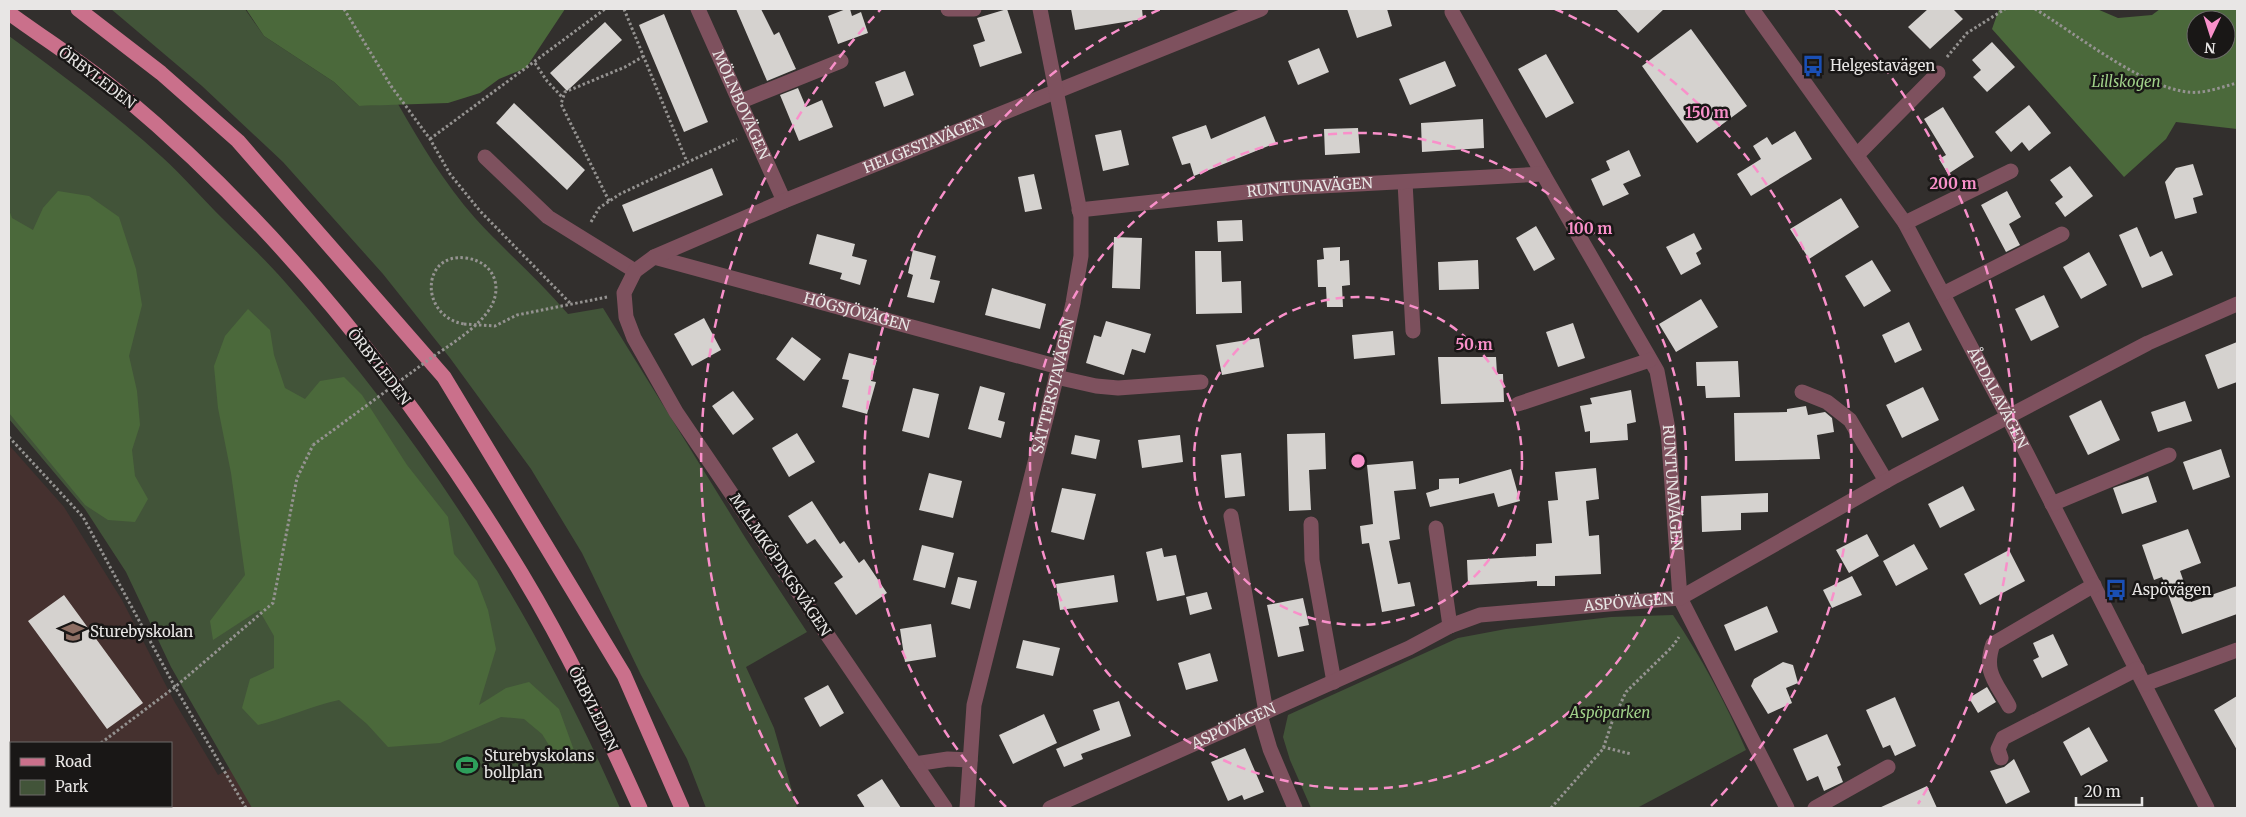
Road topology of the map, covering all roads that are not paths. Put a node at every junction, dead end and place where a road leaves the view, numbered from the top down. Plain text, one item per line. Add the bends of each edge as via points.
1 (78, 9) edge
2 (698, 9) edge
3 (948, 9) edge
4 (974, 9) edge
5 (1040, 9) edge
6 (1261, 9) edge
7 (1752, 9) edge
8 (1452, 12) dead end
9 (9, 13) edge
10 (840, 61) dead end
11 (1938, 73) road end
12 (1056, 93) junction
13 (740, 102) junction
14 (1857, 156) junction
15 (485, 157) dead end
16 (2011, 171) dead end
17 (1543, 174) junction
18 (1406, 182) junction
19 (784, 201) junction
20 (1079, 210) junction
21 (1905, 223) junction
22 (2062, 234) dead end
23 (654, 257) junction
24 (635, 271) junction
25 (1943, 294) junction
26 (2237, 304) edge
27 (626, 317) joint
28 (1413, 330) dead end
29 (1650, 360) junction
30 (1057, 372) junction
31 (1201, 382) dead end
32 (1802, 392) dead end
33 (1518, 404) dead end
34 (2008, 417) junction
35 (2169, 455) dead end
36 (1886, 481) junction
37 (2052, 504) junction
38 (1231, 516) dead end
39 (1310, 524) dead end
40 (1436, 528) dead end
41 (2094, 585) junction
42 (1680, 598) junction
43 (1450, 626) junction
44 (2237, 650) edge
45 (2137, 669) junction
46 (1334, 682) junction
47 (2145, 684) junction
48 (2009, 706) dead end
49 (1263, 713) junction
50 (2001, 758) dead end
51 (970, 760) junction
52 (915, 764) junction
53 (1888, 767) dead end
54 (640, 808) edge
55 (682, 808) edge
56 (945, 808) edge
57 (967, 808) edge
58 (1050, 808) edge
59 (1295, 808) edge
60 (1787, 808) edge
61 (1815, 808) edge
62 (2207, 808) edge

1 - 55 main road via 161,73 238,141 444,377 624,675
2 - 13 street, MÖLNBOVÄGEN
3 - 4 street
5 - 12 street, SÄTTERSTAVÄGEN
6 - 12 street, HELGESTAVÄGEN
7 - 14 street, ÅRDALAVÄGEN
8 - 17 street, RUNTUNAVÄGEN
9 - 54 main road, ÖRBYLEDEN via 121,94 209,174 281,249 364,346 439,446 522,574 592,703
10 - 13 street
11 - 14 street
12 - 19 street, HELGESTAVÄGEN
12 - 20 street, SÄTTERSTAVÄGEN
13 - 19 street, MÖLNBOVÄGEN
14 - 21 street, ÅRDALAVÄGEN
15 - 24 street via 548,217
16 - 21 street
17 - 18 street, RUNTUNAVÄGEN
17 - 29 street, RUNTUNAVÄGEN
18 - 20 street, RUNTUNAVÄGEN via 1284,188
18 - 28 street
19 - 23 street, HELGESTAVÄGEN
20 - 30 street, SÄTTERSTAVÄGEN via 1081,256
21 - 25 street, ÅRDALAVÄGEN
22 - 25 street
23 - 24 street, HELGESTAVÄGEN
23 - 30 street, HÖGSJÖVÄGEN
24 - 27 street, HELGESTAVÄGEN via 624,293
25 - 34 street, ÅRDALAVÄGEN
26 - 34 street, ASPÖVÄGEN via 2148,344
27 - 52 street, MALMKÖPINGSVÄGEN via 634,338 676,412
29 - 33 street
29 - 42 street, RUNTUNAVÄGEN via 1657,371 1668,429
30 - 31 street, HÖGSJÖVÄGEN via 1096,386 1118,388
30 - 51 street, SÄTTERSTAVÄGEN via 974,705
32 - 36 street via 1827,402 1850,420
34 - 36 street, ASPÖVÄGEN
34 - 37 street, ÅRDALAVÄGEN
35 - 37 street
36 - 42 street, ASPÖVÄGEN
37 - 41 street, ÅRDALAVÄGEN
38 - 49 street
39 - 46 street via 1312,560
40 - 43 street
41 - 45 street, ÅRDALAVÄGEN
41 - 48 street via 1992,644 1988,658 1990,671
42 - 43 street, ASPÖVÄGEN via 1480,615
42 - 60 street, RUNTUNAVÄGEN
43 - 46 street, ASPÖVÄGEN
44 - 47 street
45 - 47 street, ÅRDALAVÄGEN
45 - 50 street via 2003,738 1998,749
46 - 49 street, ASPÖVÄGEN
47 - 62 street, ÅRDALAVÄGEN
49 - 58 street, ASPÖVÄGEN
49 - 59 street via 1270,749
51 - 52 street via 948,759
51 - 57 street, SÄTTERSTAVÄGEN
52 - 56 street, MALMKÖPINGSVÄGEN
53 - 61 street

